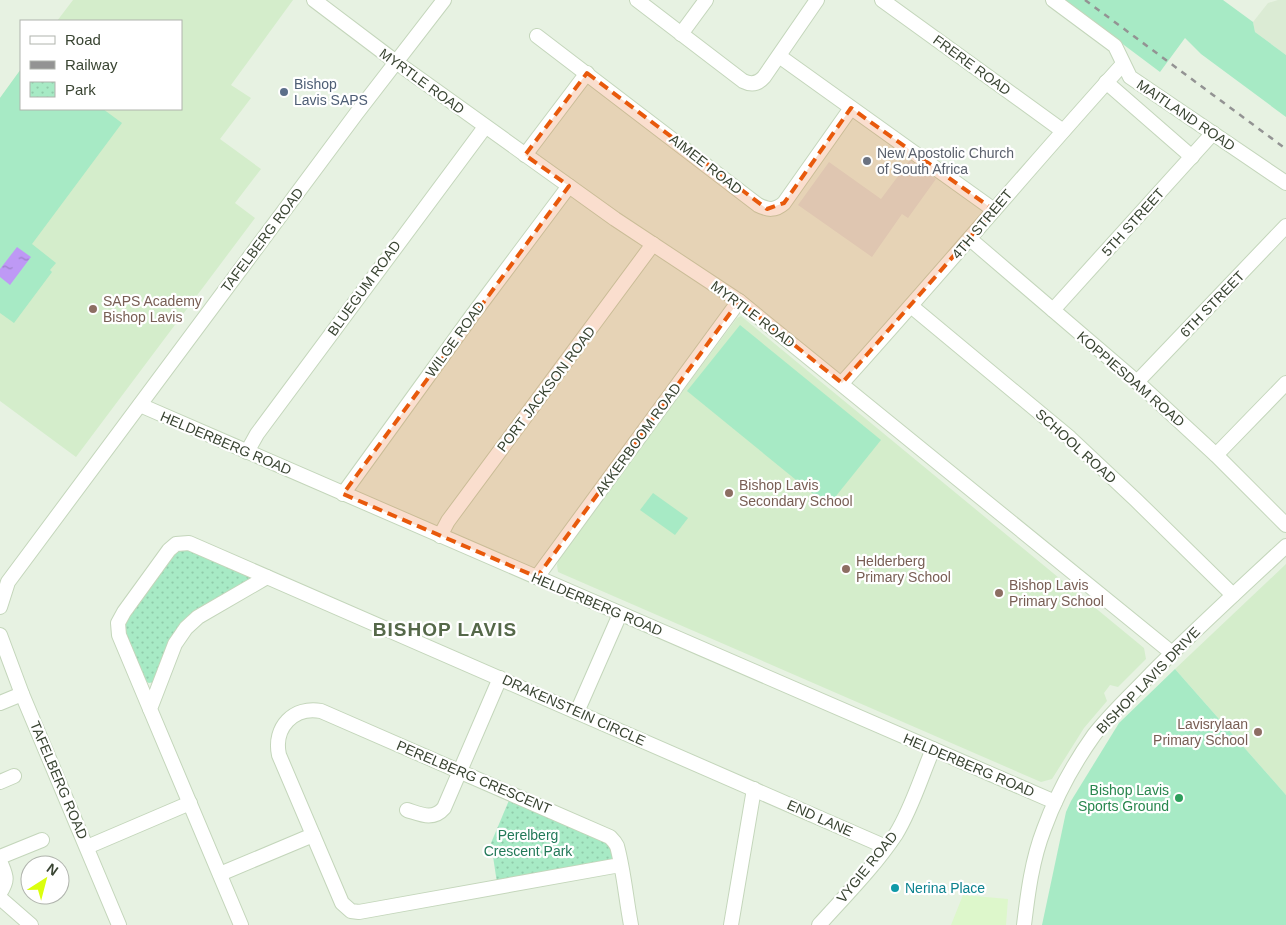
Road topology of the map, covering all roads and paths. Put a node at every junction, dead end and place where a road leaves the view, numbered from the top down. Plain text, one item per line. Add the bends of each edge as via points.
1 (314, 0) edge
2 (444, 0) edge
3 (637, 0) edge
4 (706, 0) edge
5 (817, 0) edge
6 (882, 0) edge
7 (1053, 0) edge
8 (681, 34) junction
9 (537, 36) dead end
10 (779, 56) junction
11 (396, 62) junction
12 (1123, 64) junction
13 (587, 73) junction
14 (1106, 82) junction
15 (852, 108) junction
16 (485, 127) junction
17 (1063, 131) junction
18 (1213, 134) junction
19 (525, 155) junction
20 (1192, 157) junction
21 (1286, 183) edge
22 (568, 186) junction
23 (994, 210) junction
24 (1286, 226) edge
25 (970, 239) junction
26 (653, 244) junction
27 (739, 300) junction
28 (911, 306) junction
29 (1053, 310) junction
30 (1137, 382) junction
31 (842, 383) junction
32 (1286, 383) edge
33 (140, 405) junction
34 (248, 452) junction
35 (1216, 455) junction
36 (343, 494) junction
37 (1286, 525) edge
38 (440, 536) junction
39 (1286, 546) edge
40 (267, 577) junction
41 (537, 578) junction
42 (1233, 595) junction
43 (0, 607) edge
44 (620, 614) junction
45 (0, 635) edge
46 (1172, 653) junction
47 (500, 678) junction
48 (22, 694) junction
49 (0, 703) edge
50 (150, 709) junction
51 (577, 712) junction
52 (933, 749) junction
53 (459, 770) junction
54 (14, 776) dead end
55 (0, 782) edge
56 (754, 789) junction
57 (1055, 802) junction
58 (190, 803) junction
59 (407, 810) dead end
60 (313, 836) junction
61 (42, 840) dead end
62 (87, 847) junction
63 (886, 847) junction
64 (0, 859) edge
65 (620, 865) junction
66 (220, 874) junction
67 (0, 893) edge
68 (0, 898) edge
69 (31, 925) edge
70 (119, 925) edge
71 (241, 925) edge
72 (631, 925) edge
73 (731, 925) edge
74 (819, 925) edge
75 (1024, 925) edge

1 - 11 street, MYRTLE ROAD
2 - 11 street, TAFELBERG ROAD
3 - 8 street
4 - 8 street
5 - 10 street
6 - 17 street, FRERE ROAD
7 - 12 street, MAITLAND ROAD via 1115,46
8 - 10 street via 747,83 762,80
9 - 13 street, AIMEE ROAD
10 - 15 street
11 - 16 street, MYRTLE ROAD
11 - 33 street, TAFELBERG ROAD
12 - 14 street, 4TH STREET
12 - 18 street, MAITLAND ROAD via 1130,77
13 - 15 street, AIMEE ROAD via 767,209 784,203
13 - 19 street
14 - 17 street, 4TH STREET
14 - 20 street
15 - 23 street
16 - 19 street, MYRTLE ROAD
16 - 34 street, BLUEGUM ROAD via 257,434
17 - 23 street, 4TH STREET
18 - 20 street, 5TH STREET
18 - 21 street, MAITLAND ROAD
19 - 22 street, MYRTLE ROAD
20 - 29 street, 5TH STREET
22 - 26 street, MYRTLE ROAD
22 - 36 street, WILGE ROAD
23 - 25 street, 4TH STREET
24 - 30 street, 6TH STREET
25 - 28 street, 4TH STREET
25 - 29 street, KOPPIESDAM ROAD
26 - 27 street, MYRTLE ROAD
26 - 38 street, PORT JACKSON ROAD
27 - 31 street, MYRTLE ROAD
27 - 41 street, AKKERBOOM ROAD
28 - 31 street, 4TH STREET
28 - 42 street, SCHOOL ROAD via 1070,438
29 - 30 street, KOPPIESDAM ROAD
30 - 35 street, KOPPIESDAM ROAD
31 - 46 street, MYRTLE ROAD
32 - 35 street
33 - 34 street, HELDERBERG ROAD
33 - 43 street, TAFELBERG ROAD via 8,582
34 - 36 street, HELDERBERG ROAD
35 - 37 street, KOPPIESDAM ROAD
36 - 38 street, HELDERBERG ROAD
38 - 41 street, HELDERBERG ROAD
39 - 42 street, BISHOP LAVIS DRIVE
40 - 47 street, DRAKENSTEIN CIRCLE
40 - 50 street via 198,617 186,628 175,644
40 - 50 street, DRAKENSTEIN CIRCLE via 189,543 176,544 169,550 118,623 119,635
41 - 44 street, HELDERBERG ROAD
42 - 46 street, BISHOP LAVIS DRIVE
44 - 51 street
44 - 52 street, HELDERBERG ROAD
45 - 48 street, TAFELBERG ROAD
46 - 57 street, BISHOP LAVIS DRIVE via 1095,734
47 - 51 street, DRAKENSTEIN CIRCLE
47 - 53 street
48 - 49 street
48 - 62 street, TAFELBERG ROAD
50 - 58 street, DRAKENSTEIN CIRCLE
51 - 56 street, DRAKENSTEIN CIRCLE
52 - 57 street, HELDERBERG ROAD
52 - 63 street, VYGIE ROAD via 902,822
53 - 59 street via 441,812 429,817
53 - 60 street, PERELBERG CRESCENT via 322,711 294,714 284,724 278,748
53 - 65 street, PERELBERG CRESCENT via 610,837 617,846
54 - 55 street
56 - 63 street, END LANE
56 - 73 street
57 - 75 street, BISHOP LAVIS DRIVE via 1035,856
58 - 62 street
58 - 66 street, DRAKENSTEIN CIRCLE
60 - 65 street, PERELBERG CRESCENT via 342,903 355,912
60 - 66 street
61 - 64 street
62 - 70 street, TAFELBERG ROAD
63 - 74 street, VYGIE ROAD
64 - 67 street via 6,875
65 - 72 street
66 - 71 street, DRAKENSTEIN CIRCLE
68 - 69 street

